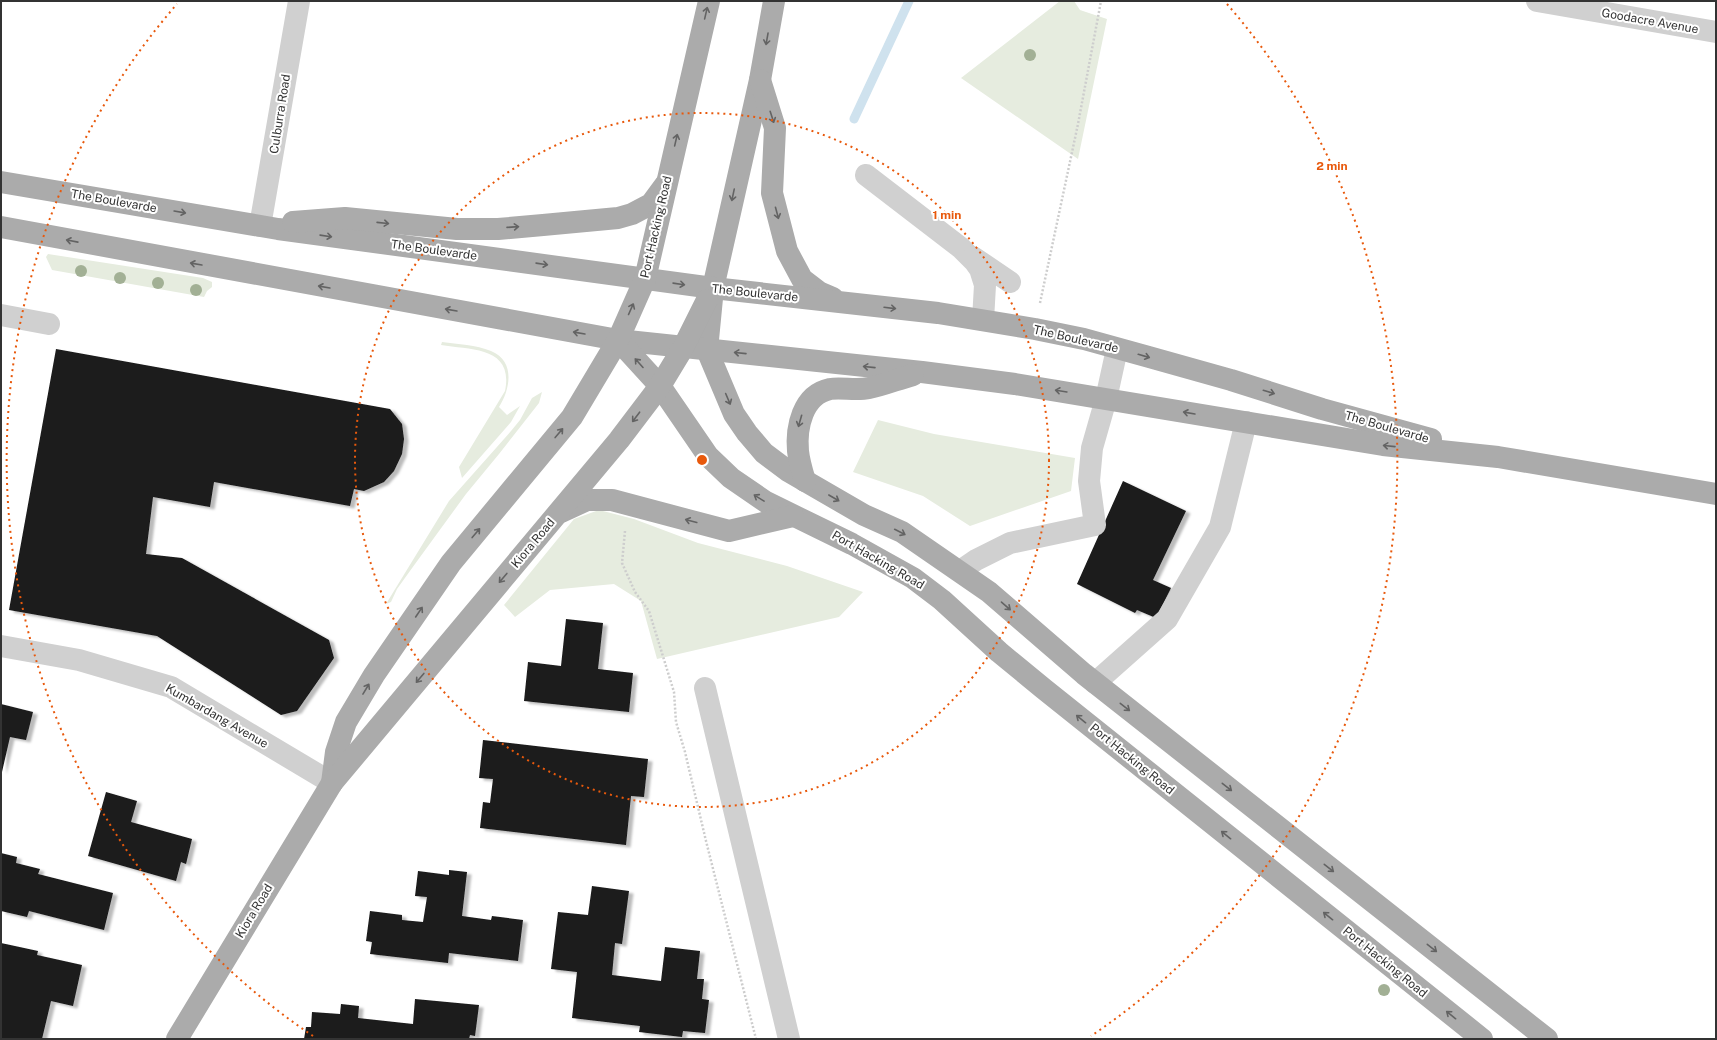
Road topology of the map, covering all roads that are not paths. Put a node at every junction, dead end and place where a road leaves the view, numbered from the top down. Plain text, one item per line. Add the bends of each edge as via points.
1 (298, 1) edge
2 (709, 1) edge
3 (774, 1) edge
4 (1537, 1) edge
5 (1716, 32) edge
6 (760, 80) junction
7 (866, 175) dead end
8 (668, 178) junction
9 (1, 182) edge
10 (260, 226) junction
11 (1, 227) edge
12 (960, 248) junction
13 (645, 279) junction
14 (1010, 282) dead end
15 (713, 288) junction
16 (852, 303) junction
17 (1, 315) edge
18 (983, 320) junction
19 (49, 324) dead end
20 (618, 340) junction
21 (684, 348) junction
22 (1117, 348) junction
23 (707, 350) junction
24 (922, 372) junction
25 (660, 386) junction
26 (1106, 399) junction
27 (1246, 422) junction
28 (1498, 457) junction
29 (805, 481) junction
30 (1716, 494) edge
31 (555, 516) junction
32 (793, 516) junction
33 (960, 572) junction
34 (1, 646) edge
35 (1095, 683) junction
36 (705, 688) dead end
37 (332, 783) junction
38 (177, 1039) edge
39 (789, 1039) edge
40 (1482, 1039) edge
41 (1547, 1039) edge

1 - 10 street, Culburra Road
8 -> 2 main road, Port Hacking Road
3 -> 6 main road
4 - 5 street, Goodacre Avenue
6 -> 15 main road
6 -> 16 main road via 775,128 772,192 787,251 796,270 811,287 832,298
7 - 12 street
10 -> 8 main road via 345,218 436,228 492,229 618,218 638,212 651,204
8 - 13 main road, Port Hacking Road
9 -> 10 main road, The Boulevarde
10 -> 13 main road, The Boulevarde
20 -> 11 main road, The Boulevarde
12 - 14 street
12 - 18 street via 975,262 983,276 986,296
13 -> 15 main road, The Boulevarde
20 -> 13 main road, Port Hacking Road
15 - 16 main road, The Boulevarde
15 - 21 main road, Kiora Road
15 - 23 main road
16 -> 18 main road, The Boulevarde
17 - 19 street
18 - 22 main road, The Boulevarde
20 - 21 main road, The Boulevarde
25 -> 20 main road, Port Hacking Road
37 -> 20 main road, Kiora Road via 336,752 346,722 374,676 451,563 572,417
21 - 23 main road, The Boulevarde
21 - 25 main road, Kiora Road
22 - 26 street
22 -> 28 main road, The Boulevarde via 1322,409
24 -> 23 main road, The Boulevarde
23 -> 29 main road via 734,414 747,433 778,465
26 -> 24 main road, The Boulevarde
24 -> 29 main road via 868,388 829,389 815,396 804,410 798,428 798,452
25 -> 31 main road, Kiora Road
32 -> 25 main road, Port Hacking Road via 748,491 720,468 708,456
27 -> 26 main road, The Boulevarde
26 - 33 street via 1092,448 1090,466 1090,495 1095,525 1010,543 976,560
28 -> 27 main road, The Boulevarde via 1383,445
27 - 35 street via 1220,527 1167,619
28 - 30 main road, The Boulevarde
29 -> 33 main road via 864,515 902,532
32 -> 31 main road via 729,530 602,499 587,500
31 -> 37 main road, Kiora Road
40 -> 32 main road, Port Hacking Road via 1044,689 928,588 859,547
33 -> 35 main road via 989,592
34 - 37 street, Kumbardang Avenue via 78,660 171,687
35 -> 41 main road
36 - 39 street
37 - 38 main road, Kiora Road

